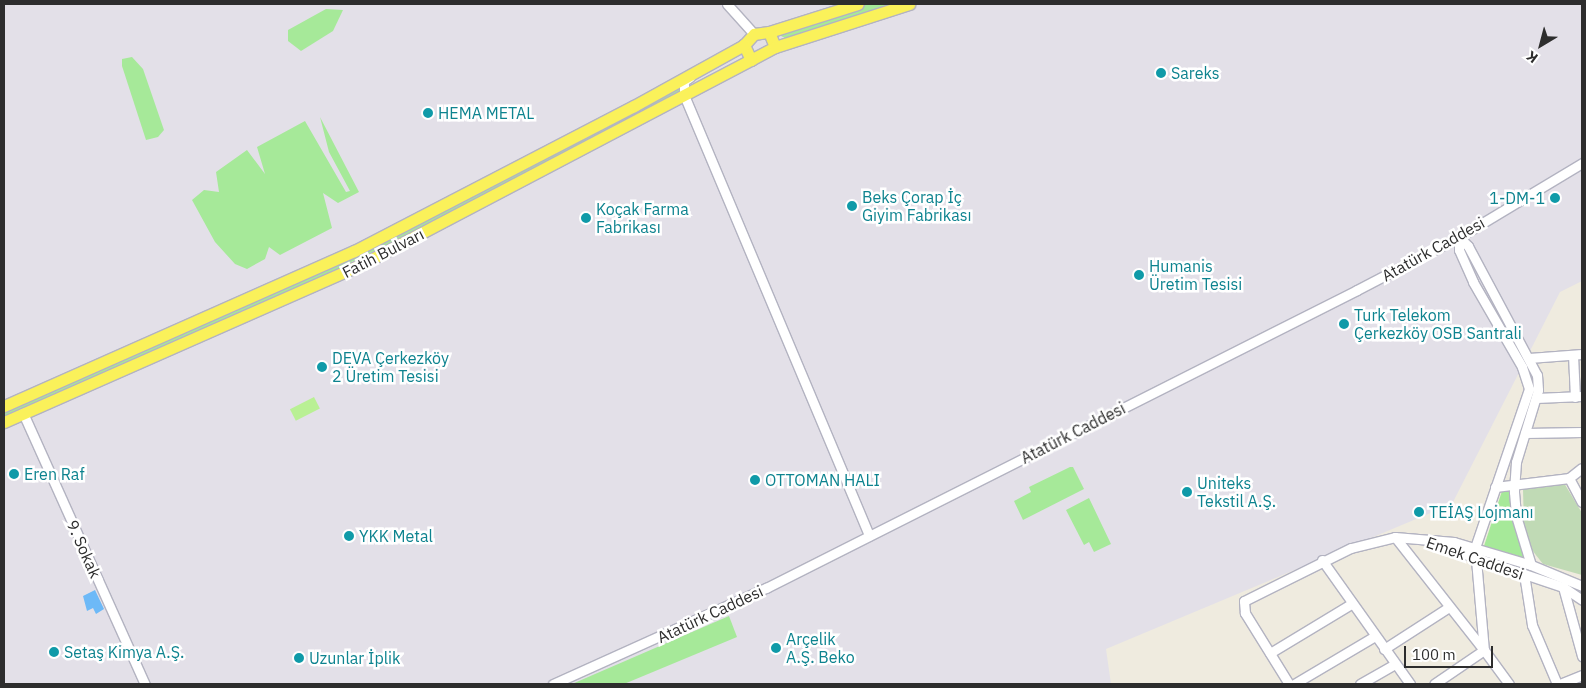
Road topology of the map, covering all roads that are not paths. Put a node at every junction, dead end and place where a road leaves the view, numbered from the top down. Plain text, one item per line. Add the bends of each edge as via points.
1 (726, 4) edge
2 (858, 4) edge
3 (910, 4) edge
4 (769, 32) junction
5 (754, 34) junction
6 (744, 45) junction
7 (775, 47) junction
8 (752, 60) junction
9 (703, 68) junction
10 (684, 95) junction
11 (1582, 163) edge
12 (1459, 237) junction
13 (1578, 354) edge
14 (1529, 358) junction
15 (26, 396) junction
16 (1579, 396) edge
17 (1536, 398) junction
18 (4, 406) edge
19 (23, 413) junction
20 (4, 422) edge
21 (1582, 432) edge
22 (1525, 433) junction
23 (1582, 468) edge
24 (1569, 478) junction
25 (1515, 484) junction
26 (1495, 487) junction
27 (1582, 502) edge
28 (869, 536) junction
29 (1395, 538) junction
30 (1475, 552) junction
31 (1322, 560) junction
32 (1531, 565) junction
33 (1524, 574) junction
34 (1563, 587) junction
35 (1580, 587) edge
36 (1582, 600) edge
37 (1351, 604) junction
38 (1449, 607) junction
39 (1374, 636) junction
40 (1384, 649) junction
41 (1484, 650) junction
42 (1270, 653) junction
43 (1582, 656) edge
44 (1395, 664) junction
45 (1582, 675) edge
46 (1505, 683) edge
47 (146, 684) edge
48 (553, 684) edge
49 (1289, 684) edge
50 (1294, 684) edge
51 (1360, 684) edge
52 (1410, 684) edge
53 (1434, 684) edge
54 (1558, 684) edge

1 - 5 street
2 - 4 main road
3 - 7 main road, Fatih Bulvarı
4 - 5 main road
4 - 7 main road
5 - 6 main road, Fatih Bulvarı
6 - 8 main road
6 - 9 main road, Fatih Bulvarı
7 - 8 main road, Fatih Bulvarı
8 - 10 main road, Fatih Bulvarı
9 - 10 street via 684,82
9 - 15 main road, Fatih Bulvarı via 354,251
10 - 19 main road, Fatih Bulvarı via 350,270
10 - 28 street
11 - 12 street, Atatürk Caddesi
12 - 14 street via 1468,246 1502,314
12 - 26 street via 1459,250 1470,274 1522,367 1529,389
12 - 28 street, Atatürk Caddesi
13 - 14 street
13 - 16 street
14 - 17 street via 1537,376
15 - 18 main road, Fatih Bulvarı
15 - 19 main road via 20,405
16 - 17 street
17 - 22 street
19 - 20 main road, Fatih Bulvarı
19 - 47 street, 9. Sokak
21 - 22 street
22 - 25 street via 1516,462
23 - 24 street
24 - 25 street
24 - 27 street
25 - 26 street
25 - 32 street via 1516,516
26 - 30 street
28 - 48 street, Atatürk Caddesi via 695,623
29 - 30 street, Emek Caddesi via 1416,538
29 - 31 street, Emek Caddesi via 1351,548
29 - 38 street
30 - 32 street, Emek Caddesi
30 - 33 street, Emek Caddesi
30 - 41 street
31 - 37 street
31 - 42 street, Emek Caddesi via 1244,600 1245,613
32 - 35 street, Emek Caddesi
33 - 34 street, Emek Caddesi
33 - 54 street via 1532,625
34 - 35 street, Emek Caddesi
34 - 43 street
35 - 36 street, Emek Caddesi
37 - 39 street
37 - 42 street
38 - 40 street
38 - 41 street
39 - 40 street
39 - 50 street
40 - 44 street
41 - 46 street
41 - 53 street
42 - 49 street
44 - 51 street
44 - 52 street
45 - 54 street

